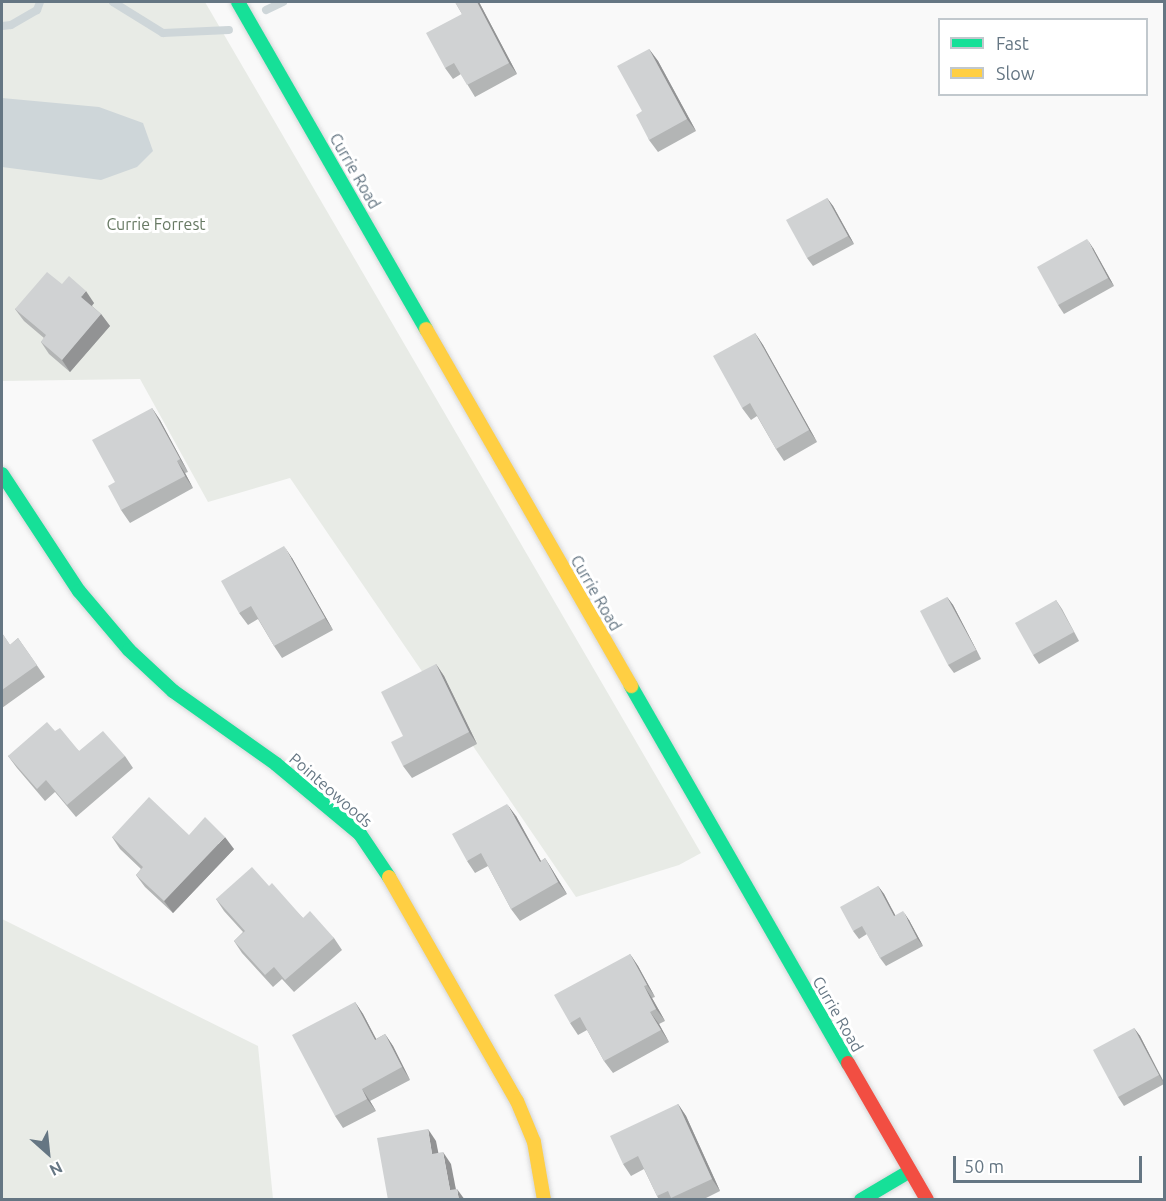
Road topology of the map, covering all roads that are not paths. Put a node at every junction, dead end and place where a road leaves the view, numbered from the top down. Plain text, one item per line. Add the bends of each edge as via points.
1 (238, 2) edge
2 (2, 474) edge
3 (910, 1171) junction
4 (544, 1200) edge
5 (861, 1200) edge
6 (927, 1200) edge

1 - 3 street, Currie Road
2 - 4 street, Pointeowoods via 79,591 129,650 172,692 276,764 360,834 390,878 518,1101 534,1142
3 - 5 street
3 - 6 street, Currie Road

